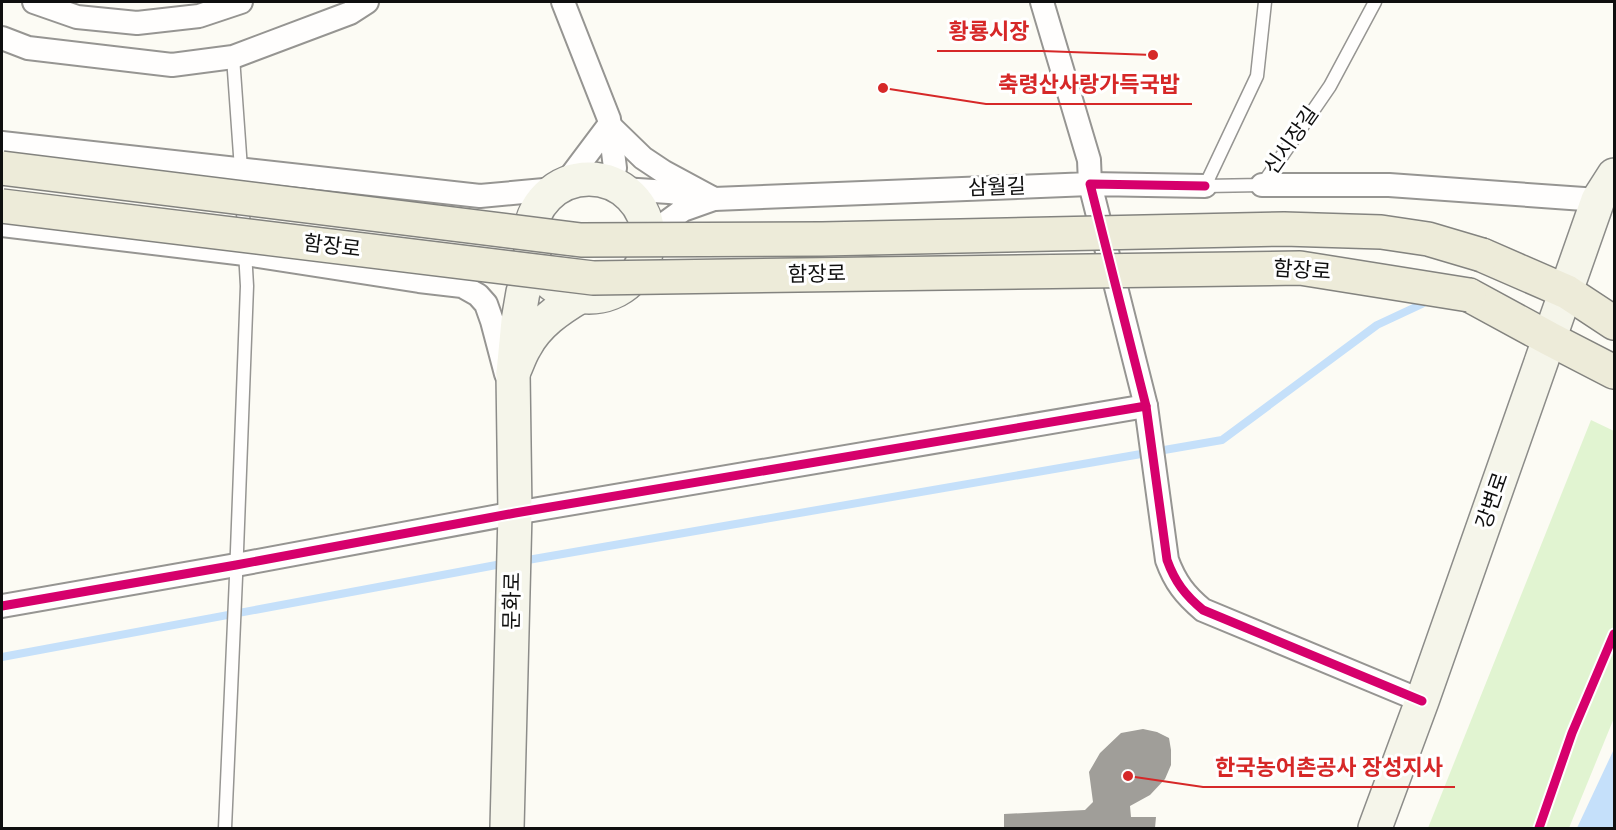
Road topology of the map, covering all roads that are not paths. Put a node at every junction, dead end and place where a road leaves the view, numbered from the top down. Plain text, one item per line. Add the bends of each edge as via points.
1 (34, 2) edge
2 (241, 2) edge
3 (367, 2) edge
4 (564, 2) edge
5 (1042, 2) edge
6 (1265, 2) edge
7 (1376, 2) edge
8 (2, 38) edge
9 (233, 57) junction
10 (609, 125) junction
11 (2, 143) edge
12 (2, 168) edge
13 (241, 169) junction
14 (1090, 184) junction
15 (617, 185) junction
16 (1262, 185) junction
17 (1205, 186) junction
18 (560, 187) junction
19 (1606, 188) edge
20 (714, 199) junction
21 (2, 206) edge
22 (2, 225) edge
23 (649, 235) junction
24 (245, 254) junction
25 (536, 263) junction
26 (1115, 280) junction
27 (462, 286) junction
28 (622, 288) junction
29 (1566, 292) junction
30 (581, 296) junction
31 (1614, 323) edge
32 (1550, 339) junction
33 (1614, 372) edge
34 (513, 388) junction
35 (1146, 408) junction
36 (515, 519) junction
37 (237, 571) junction
38 (2, 606) edge
39 (1422, 701) junction
40 (225, 828) edge
41 (507, 828) edge
42 (1375, 828) edge

1 - 2 street via 77,17 137,23 199,16
3 - 9 street via 350,13
4 - 10 street
5 - 14 street via 1089,160
6 - 17 lane via 1257,76
7 - 16 lane, 신시장길 via 1330,86
8 - 9 street via 28,48 172,65
9 - 13 lane
10 - 15 street
10 - 18 street
10 - 20 street via 643,158
11 - 13 street
12 - 29 main road, 함장로, bridge via 581,240 1284,229 1381,232 1428,239 1482,255
13 - 18 street via 480,196
13 - 24 lane
14 - 17 street, 삼월길
14 - 20 street, 삼월길
14 - 26 street
15 - 18 street via 591,178
15 - 20 street
15 - 23 street via 642,209
16 - 17 lane, 신시장길
16 - 19 street
18 - 25 street via 541,202 533,219 529,237
19 - 29 street, 강변로
20 - 23 street via 683,210
21 - 32 main road, 함장로, bridge via 593,278 1300,268 1469,295
22 - 24 street
23 - 28 street via 649,249 641,268
24 - 27 street
24 - 37 lane
25 - 27 street
25 - 30 street via 540,273 554,286
25 - 34 street, 문화로 via 518,321
26 - 28 street
26 - 35 street
27 - 34 street via 486,304
28 - 30 street via 589,298
29 - 31 main road, 함장로
29 - 32 street, 강변로
30 - 34 street via 561,308 525,346
32 - 33 main road, 함장로
32 - 39 street, 강변로
34 - 36 street, 문화로
35 - 36 street
35 - 39 street via 1167,560 1186,596 1203,610
36 - 37 street
36 - 41 street, 문화로
37 - 38 street
37 - 40 lane
39 - 42 street, 강변로

